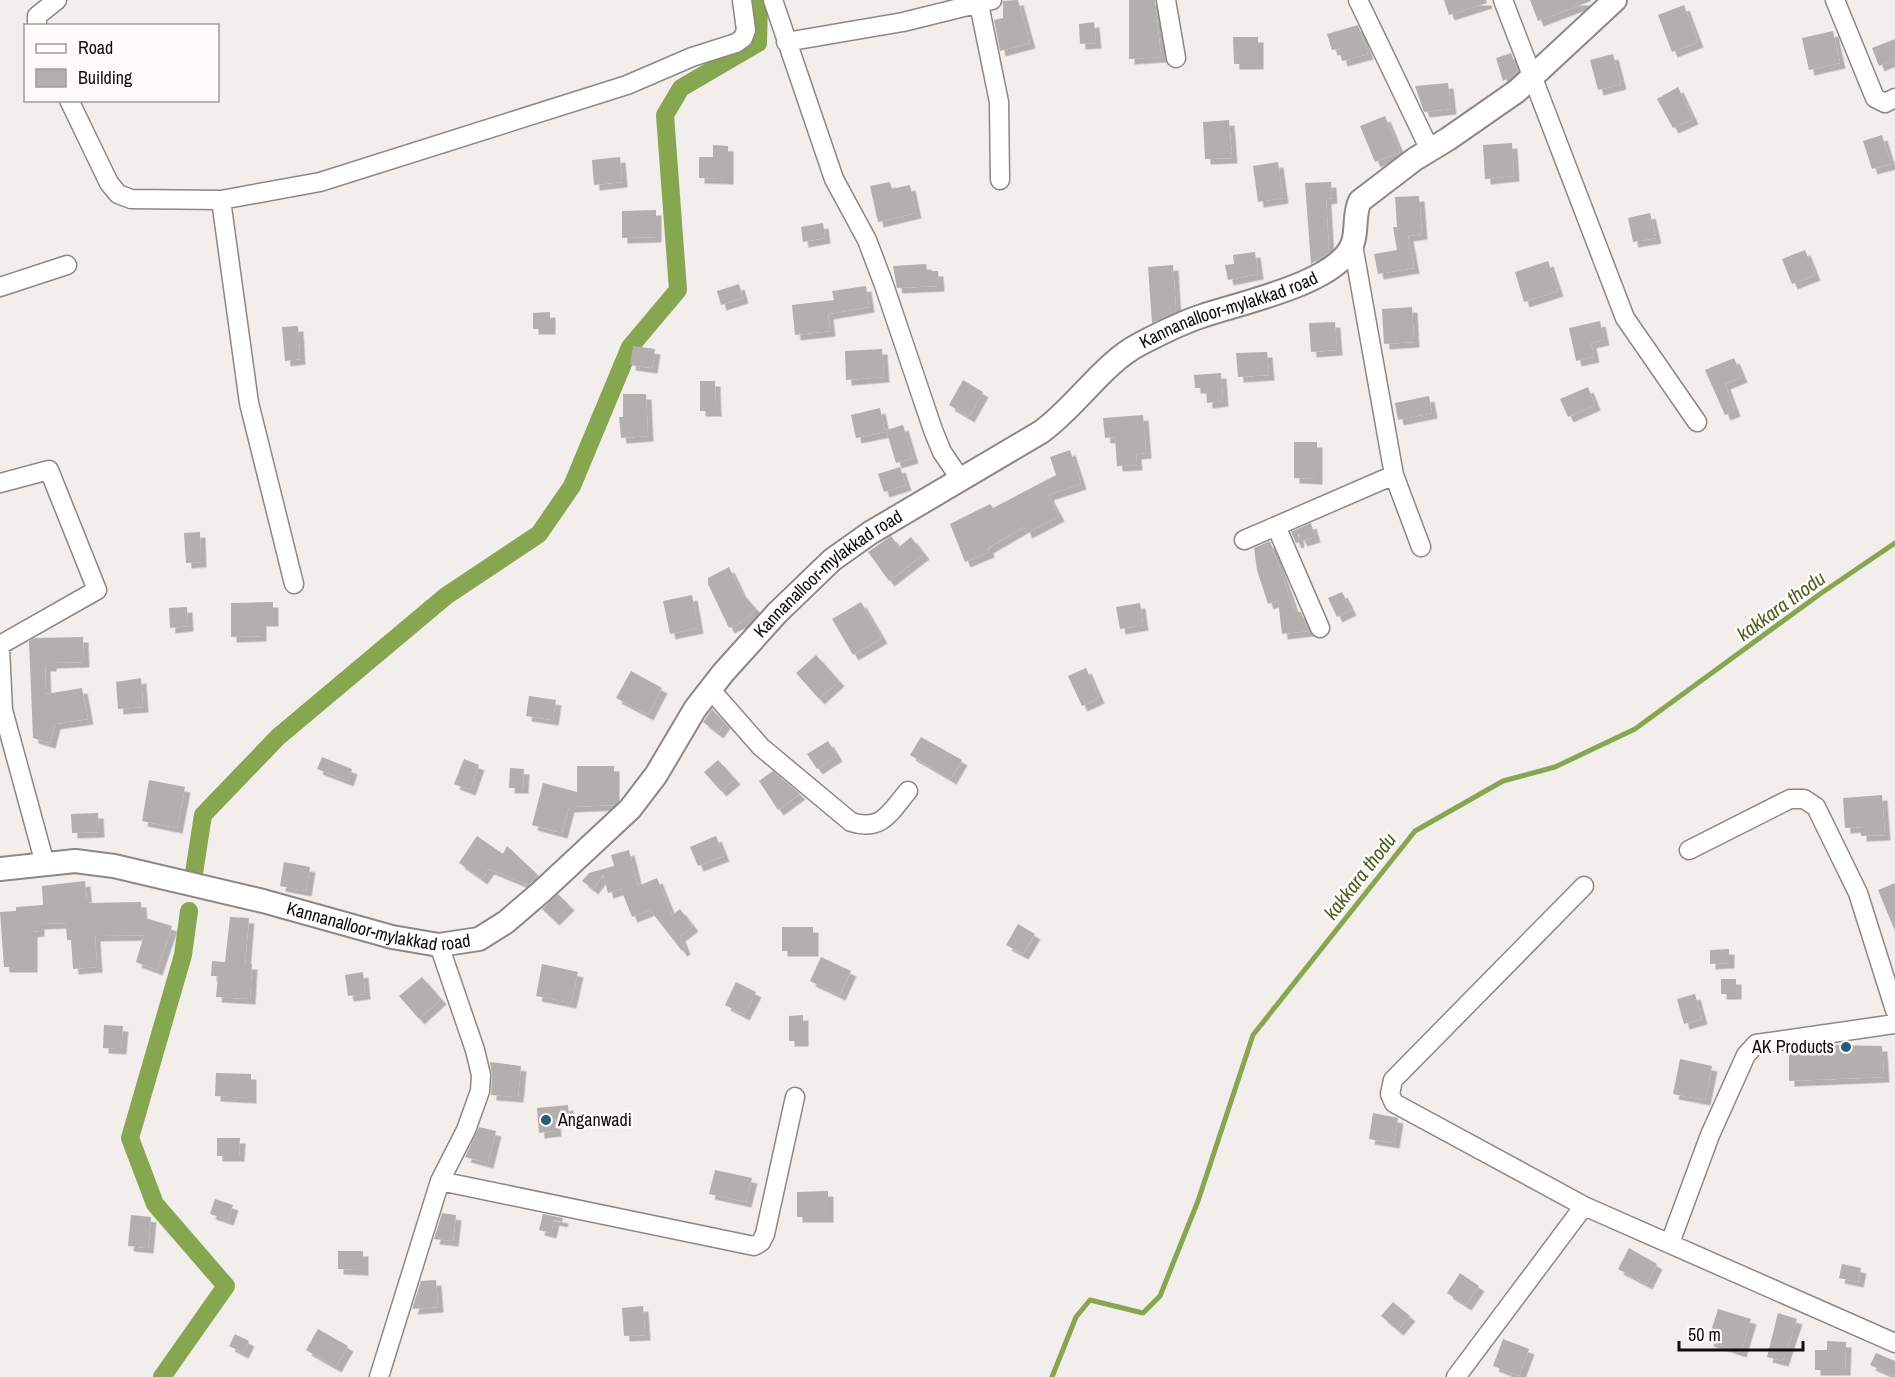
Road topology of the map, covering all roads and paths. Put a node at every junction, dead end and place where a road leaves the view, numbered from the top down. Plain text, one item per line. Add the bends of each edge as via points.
1 (57, 0) edge
2 (742, 0) edge
3 (773, 0) edge
4 (1166, 0) edge
5 (1358, 0) edge
6 (1503, 0) edge
7 (1615, 0) edge
8 (1835, 0) edge
9 (986, 2) edge
10 (37, 24) edge
11 (786, 42) junction
12 (1176, 58) dead end
13 (1533, 76) junction
14 (1895, 98) edge
15 (70, 102) edge
16 (1430, 150) junction
17 (1000, 180) dead end
18 (221, 200) junction
19 (1353, 245) junction
20 (67, 265) dead end
21 (0, 287) edge
22 (1697, 422) dead end
23 (1394, 475) junction
24 (961, 480) junction
25 (0, 483) edge
26 (1276, 526) junction
27 (1244, 540) dead end
28 (1420, 547) dead end
29 (294, 584) dead end
30 (1320, 628) dead end
31 (0, 647) edge
32 (710, 689) junction
33 (908, 791) dead end
34 (1689, 850) dead end
35 (45, 864) junction
36 (0, 869) edge
37 (1584, 886) dead end
38 (439, 945) junction
39 (1895, 1010) edge
40 (1895, 1024) edge
41 (795, 1097) dead end
42 (440, 1180) junction
43 (1584, 1206) junction
44 (1670, 1244) junction
45 (1895, 1342) edge
46 (379, 1377) edge
47 (1456, 1377) edge

1 - 10 street via 38,16
2 - 18 street via 746,30 742,38 657,74 320,182
3 - 11 street
4 - 12 street
5 - 16 street
6 - 13 street
7 - 13 main road
8 - 14 street via 1875,98 1885,103
9 - 11 street
9 - 17 street via 999,102
11 - 24 street via 834,179 867,240 933,430
13 - 16 main road via 1492,110
13 - 22 street via 1625,318
15 - 18 street via 118,194 141,200
16 - 19 main road via 1360,201
18 - 29 street via 249,404
19 - 23 street
19 - 24 main road, Kannanalloor-mylakkad road via 1328,272 1310,281 1199,317 1138,345 1108,367 1064,415
20 - 21 street
23 - 26 street
23 - 28 street
24 - 32 main road, Kannanalloor-mylakkad road via 844,551 777,613
25 - 31 street via 49,470 97,590
26 - 27 street
26 - 30 street
31 - 35 street via 3,710
32 - 33 street via 761,747 851,822 875,825
32 - 38 main road, Kannanalloor-mylakkad road via 656,775 597,842 506,922 479,939
34 - 39 street via 1790,799 1804,799 1816,807 1858,893
35 - 36 main road, Kannanalloor-mylakkad road
35 - 38 main road, Kannanalloor-mylakkad road via 75,861 114,866 392,937
37 - 43 street via 1393,1080 1390,1094 1394,1103
38 - 42 street via 481,1075 474,1110
40 - 44 street via 1756,1044 1746,1055 1710,1135
41 - 42 street via 765,1234 754,1246
42 - 46 street
43 - 44 street
43 - 47 street
44 - 45 street

